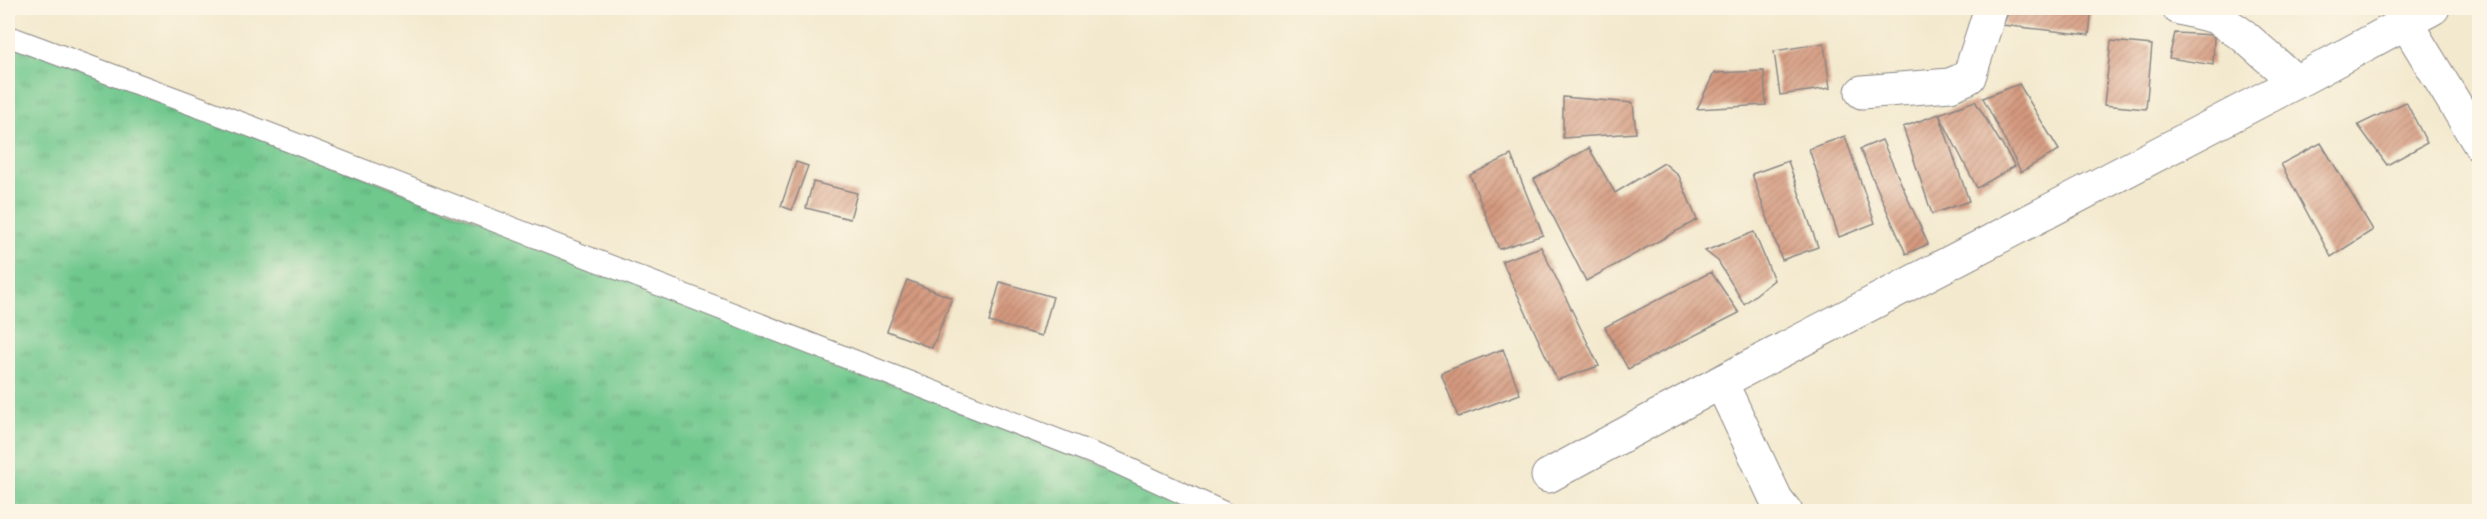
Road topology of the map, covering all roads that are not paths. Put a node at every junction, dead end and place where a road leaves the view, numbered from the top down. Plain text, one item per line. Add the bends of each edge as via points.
1 (1991, 8) edge
2 (2179, 8) edge
3 (2419, 15) edge
4 (8, 36) edge
5 (2296, 82) junction
6 (1862, 92) dead end
7 (2480, 145) edge
8 (1721, 382) junction
9 (1548, 476) dead end
10 (1223, 512) edge
11 (1786, 512) edge

1 - 6 street via 1969,77 1950,85
2 - 5 street via 2216,17
3 - 5 street
3 - 7 street
4 - 10 lane via 1104,458
5 - 8 street
8 - 9 street
8 - 11 street via 1776,499

